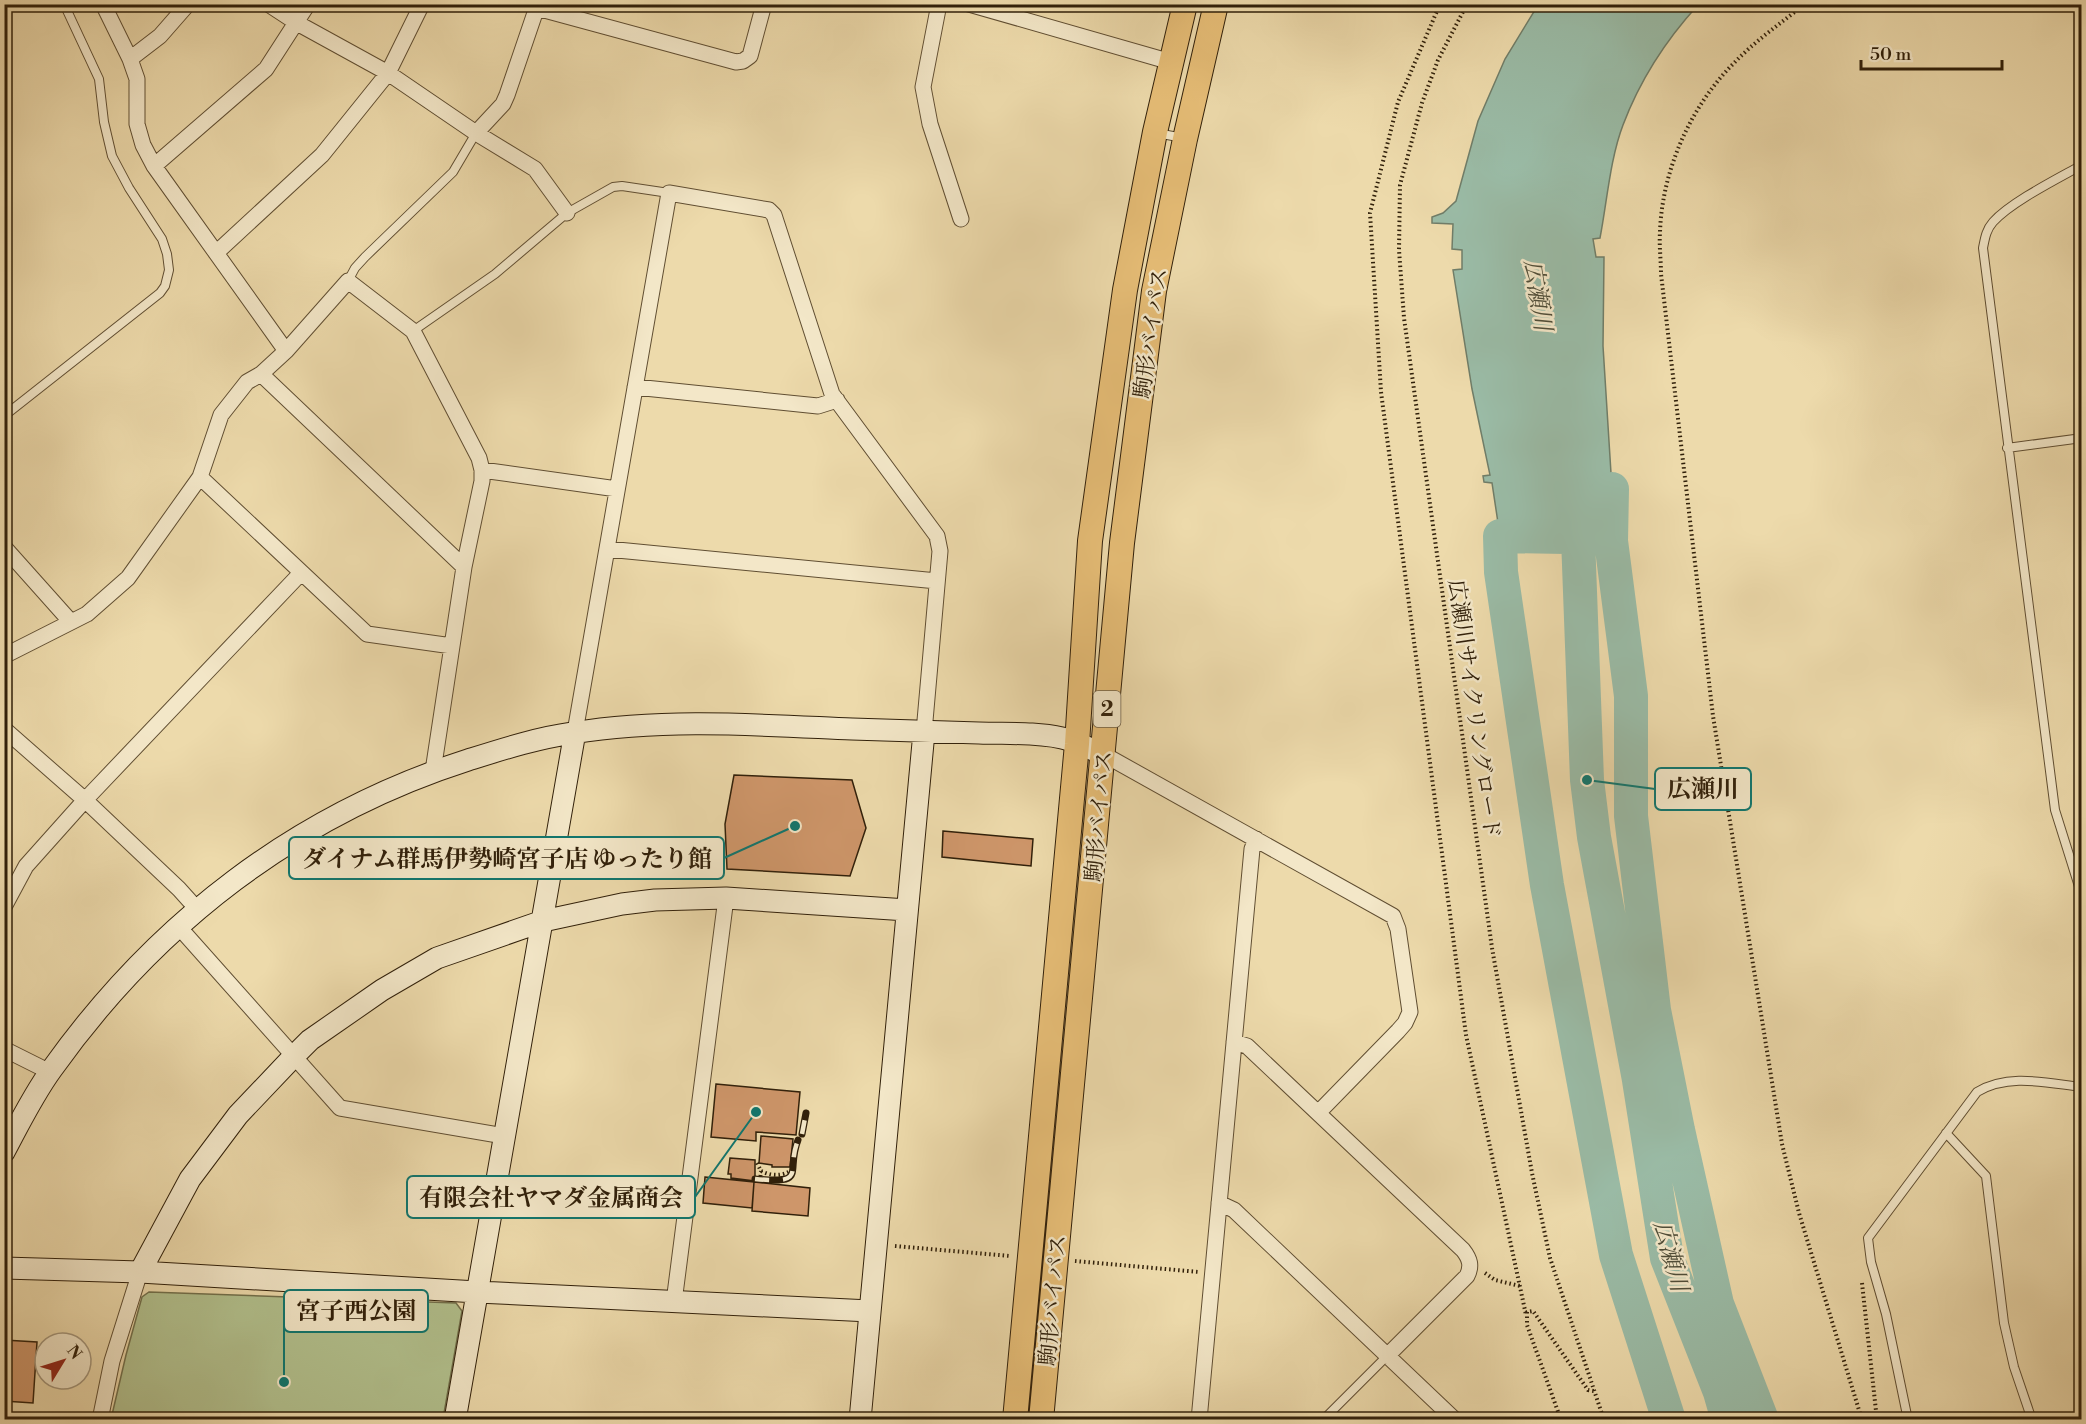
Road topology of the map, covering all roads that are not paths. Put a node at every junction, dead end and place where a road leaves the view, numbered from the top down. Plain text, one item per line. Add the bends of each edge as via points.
1 (64, 4) edge
2 (103, 4) edge
3 (188, 4) edge
4 (268, 4) edge
5 (308, 4) edge
6 (423, 4) edge
7 (764, 4) edge
8 (939, 4) edge
9 (969, 4) edge
10 (1185, 4) edge
11 (1216, 4) edge
12 (538, 6) edge
13 (297, 23) junction
14 (130, 59) junction
15 (1172, 62) junction
16 (388, 73) junction
17 (1155, 132) junction
18 (476, 133) junction
19 (1185, 139) junction
20 (2082, 165) edge
21 (154, 166) junction
22 (669, 193) junction
23 (567, 213) junction
24 (962, 219) dead end
25 (216, 253) junction
26 (348, 281) junction
27 (413, 331) junction
28 (286, 351) junction
29 (261, 374) junction
30 (635, 387) junction
31 (837, 400) junction
32 (4, 416) edge
33 (2082, 438) edge
34 (2007, 448) junction
35 (482, 470) junction
36 (200, 477) junction
37 (617, 489) junction
38 (4, 547) edge
39 (607, 549) junction
40 (464, 567) junction
41 (301, 573) junction
42 (937, 581) junction
43 (71, 622) junction
44 (452, 646) junction
45 (4, 656) edge
46 (4, 729) edge
47 (575, 732) junction
48 (924, 732) junction
49 (1077, 744) junction
50 (1103, 754) junction
51 (432, 771) junction
52 (85, 800) junction
53 (1256, 839) junction
54 (2082, 896) edge
55 (726, 898) junction
56 (4, 907) edge
57 (197, 909) junction
58 (908, 910) junction
59 (543, 921) junction
60 (178, 926) junction
61 (1234, 1042) junction
62 (4, 1049) edge
63 (294, 1056) junction
64 (50, 1072) junction
65 (2082, 1087) edge
66 (1318, 1113) junction
67 (1946, 1133) junction
68 (504, 1136) junction
69 (4, 1152) edge
70 (1219, 1203) junction
71 (4, 1268) edge
72 (140, 1272) junction
73 (477, 1292) junction
74 (674, 1302) junction
75 (870, 1311) junction
76 (1387, 1356) junction
77 (100, 1419) edge
78 (455, 1419) edge
79 (860, 1419) edge
80 (1015, 1419) edge
81 (1041, 1419) edge
82 (1198, 1419) edge
83 (1323, 1419) edge
84 (1455, 1419) edge
85 (1908, 1419) edge
86 (2032, 1419) edge

1 - 32 lane via 99,79 112,156 162,239 169,270 159,293
2 - 14 street
3 - 14 street via 160,36
4 - 13 street
5 - 13 street
6 - 16 street
7 - 12 street via 750,56 736,62
8 - 24 street via 923,87 930,124
9 - 15 street
10 - 15 main road, 駒形バイパス / 2
11 - 19 main road, 駒形バイパス / 2
12 - 18 street via 507,96
13 - 16 street
13 - 21 street via 266,69
14 - 21 street via 138,89 137,124
15 - 17 main road, 駒形バイパス / 2
16 - 18 street
16 - 25 street via 322,155
17 - 19 lane
17 - 49 main road, 駒形バイパス / 2 via 1125,290 1090,541
18 - 23 street via 535,169
18 - 26 lane via 453,172 365,257
19 - 50 main road, 駒形バイパス / 2 via 1154,291 1122,543
20 - 34 lane via 2004,212 1986,233 1983,248
21 - 25 street
22 - 23 lane via 622,186
22 - 30 street
22 - 31 street via 769,210 774,215 829,388
23 - 27 lane via 495,274
25 - 28 street
26 - 27 street
26 - 28 street
27 - 35 street
28 - 29 street
29 - 36 street via 247,382 221,415
29 - 40 street
30 - 31 street via 818,406
30 - 37 street
31 - 42 street via 937,536
33 - 34 lane
34 - 54 lane via 2055,810
35 - 37 street
35 - 40 street
36 - 41 street
36 - 43 street via 128,578 87,614
37 - 39 street
38 - 43 street
39 - 42 street
39 - 47 street
40 - 44 street
41 - 44 street via 367,634
41 - 52 street
42 - 48 street
43 - 45 street
44 - 51 street
46 - 52 street
47 - 48 street via 721,723
47 - 51 street via 517,744
47 - 59 street
48 - 49 street via 1038,734
48 - 58 street
49 - 50 street
49 - 80 main road, 駒形バイパス / 2
50 - 53 street
50 - 81 main road, 駒形バイパス / 2
51 - 57 street via 305,832
52 - 56 street via 26,866
52 - 57 street
53 - 61 street
53 - 66 street via 1387,911 1396,922 1409,1017
55 - 58 street
55 - 59 street via 622,904
55 - 74 street
57 - 60 street
58 - 75 street
59 - 63 street via 437,958 382,990 310,1040
59 - 68 street
60 - 63 street
60 - 64 street via 122,982
61 - 66 street via 1247,1046
61 - 70 street
62 - 64 street
63 - 68 street via 340,1108
63 - 72 street via 238,1115 190,1179
64 - 69 street
65 - 67 lane via 2016,1080 1987,1086 1977,1092
66 - 76 street via 1469,1258 1471,1269 1467,1276
67 - 85 lane via 1868,1238
67 - 86 lane via 1986,1176 2004,1323
68 - 73 street
70 - 76 street via 1234,1210
70 - 82 street
71 - 72 street
72 - 73 street
72 - 77 street via 112,1360
73 - 74 street
73 - 78 street
74 - 75 street
75 - 79 street
76 - 83 lane
76 - 84 street

